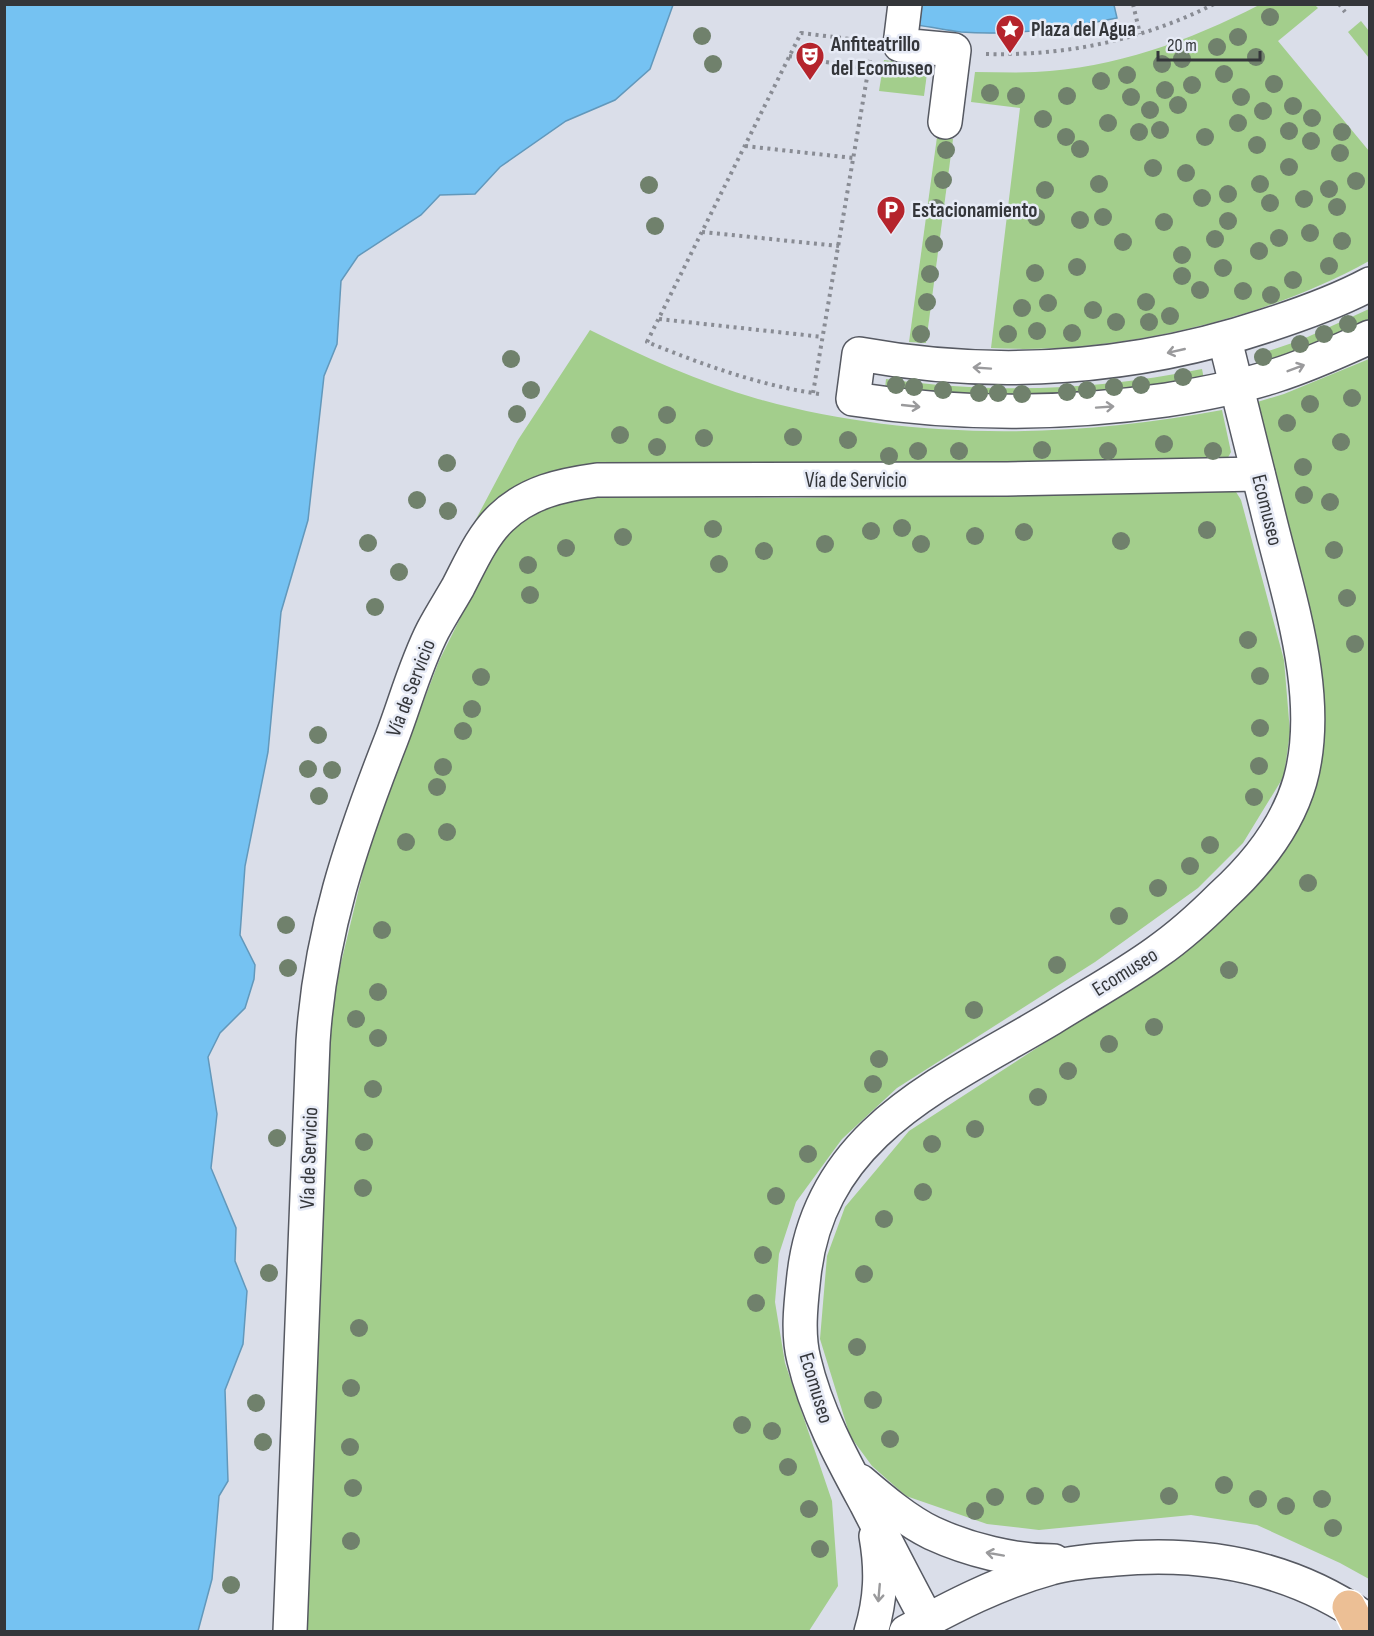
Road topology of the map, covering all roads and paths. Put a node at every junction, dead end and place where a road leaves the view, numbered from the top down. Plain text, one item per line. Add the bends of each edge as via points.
1 (1132, 4) edge
2 (1214, 4) edge
3 (1339, 4) edge
4 (1346, 12) dead end
5 (895, 28) edge
6 (1140, 34) junction
7 (954, 50) junction
8 (789, 56) junction
9 (868, 69) junction
10 (945, 122) dead end
11 (745, 146) junction
12 (853, 158) junction
13 (702, 232) junction
14 (839, 246) junction
15 (1370, 284) edge
16 (659, 319) junction
17 (823, 337) junction
18 (1370, 337) edge
19 (1225, 340) junction
20 (1236, 387) junction
21 (813, 393) junction
22 (853, 399) junction
23 (1258, 474) junction
24 (849, 1472) junction
25 (872, 1514) junction
26 (1094, 1561) junction
27 (1362, 1619) edge
28 (916, 1626) edge
29 (290, 1632) edge
30 (870, 1632) edge

1 - 6 path
2 - 6 path
3 - 4 path
5 - 7 street
5 - 8 path via 801,33
5 - 9 path
6 - 7 path via 1057,51 1016,54
7 - 10 street
8 - 9 path
8 - 11 path
9 - 12 path
11 - 12 path
11 - 13 path
12 - 14 path
13 - 14 path
13 - 16 path
14 - 17 path
15 - 19 street
16 - 17 path
16 - 21 path via 647,342 723,372
17 - 21 path
20 -> 18 street via 1277,375
19 - 20 street, Ecomuseo
19 -> 22 street via 1085,366 1011,369 938,365 859,354
22 -> 20 street via 988,412 1050,411 1122,406
20 - 23 street, Ecomuseo
21 - 22 path
23 - 24 street, Ecomuseo via 1305,675 1306,749 1286,815 1266,849 1242,878 1175,938 906,1106 848,1162 831,1187 806,1254 800,1325 812,1388
23 - 29 street, Vía de Servicio via 597,480 562,484 539,493 500,519 480,546 433,631 414,675 342,875 321,966 315,999
24 - 25 street, Ecomuseo
26 -> 24 street, Ecomuseo via 1035,1561 984,1552 931,1532 882,1500
25 - 28 street, Ecomuseo
25 -> 30 street, Ecomuseo via 880,1581 878,1608
26 - 27 street via 1171,1557 1250,1567 1301,1582
26 - 28 street via 1053,1567 997,1586

